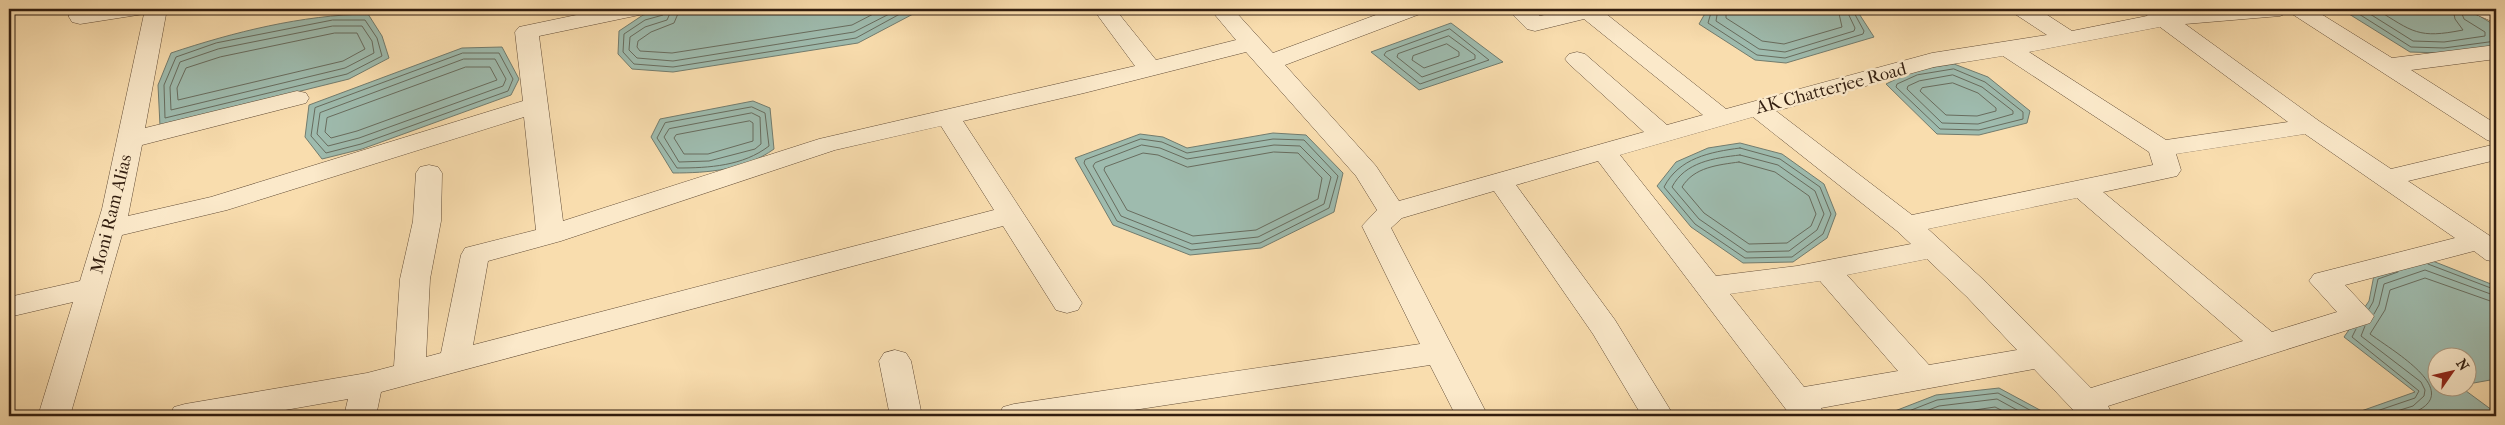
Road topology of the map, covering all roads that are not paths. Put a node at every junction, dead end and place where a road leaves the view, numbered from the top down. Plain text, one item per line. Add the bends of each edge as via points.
1 (81, 9) edge
2 (136, 9) edge
3 (156, 9) edge
4 (636, 9) edge
5 (1104, 9) edge
6 (1221, 9) edge
7 (1412, 9) edge
8 (1518, 9) edge
9 (2022, 9) edge
10 (2280, 9) edge
11 (2298, 9) edge
12 (2483, 9) edge
13 (1592, 10) edge
14 (2156, 14) edge
15 (2496, 16) edge
16 (2068, 39) junction
17 (2007, 48) junction
18 (2496, 52) edge
19 (1261, 53) junction
20 (1577, 59) dead end
21 (2387, 66) junction
22 (1150, 69) junction
23 (297, 98) dead end
24 (536, 105) junction
25 (1757, 108) junction
26 (948, 117) junction
27 (1722, 118) junction
28 (2310, 126) junction
29 (1662, 134) junction
30 (2496, 135) edge
31 (129, 140) junction
32 (2161, 148) junction
33 (1603, 151) junction
34 (2496, 152) edge
35 (429, 173) dead end
36 (2386, 178) junction
37 (1500, 181) junction
38 (2082, 188) junction
39 (1392, 212) junction
40 (1010, 215) junction
41 (1907, 225) junction
42 (110, 229) junction
43 (551, 234) junction
44 (2487, 247) edge
45 (1933, 249) junction
46 (1826, 270) junction
47 (1710, 287) junction
48 (92, 288) junction
49 (1067, 303) dead end
50 (9, 307) edge
51 (2266, 344) junction
52 (1440, 352) junction
53 (2041, 357) junction
54 (455, 360) junction
55 (895, 361) dead end
56 (408, 373) junction
57 (1922, 378) junction
58 (367, 384) junction
59 (1803, 408) edge
60 (2091, 409) edge
61 (54, 416) edge
62 (185, 416) edge
63 (360, 416) edge
64 (906, 416) edge
65 (1014, 416) edge
66 (1472, 416) edge
67 (1658, 416) edge

1 - 2 street via 80,17
3 - 31 street, Moni Ram Alias
4 - 24 street via 527,32
5 - 22 street
6 - 19 street
7 - 19 street
8 - 13 street via 1535,24
9 - 16 street
10 - 14 street, AK Chatterjee Road
11 - 21 street
12 - 15 street
13 - 27 street
14 - 16 street, AK Chatterjee Road
14 - 28 street
16 - 17 street, AK Chatterjee Road
17 - 25 street, AK Chatterjee Road via 1932,60
17 - 32 street
18 - 21 street
19 - 22 street
19 - 39 street via 1367,172
20 - 29 street
21 - 30 street
22 - 26 street
23 - 31 street
24 - 42 street via 217,204
24 - 43 street
25 - 27 street, AK Chatterjee Road
25 - 41 street
26 - 40 street
26 - 43 street via 828,144
27 - 29 street, AK Chatterjee Road
28 - 32 street
28 - 36 street
29 - 33 street, AK Chatterjee Road
31 - 42 street, Moni Ram Alias
32 - 38 street via 2168,170
33 - 37 street, AK Chatterjee Road
33 - 47 street
34 - 36 street
35 - 56 street via 427,221 414,279
36 - 44 street
37 - 39 street, AK Chatterjee Road
37 - 67 street via 1604,326
38 - 41 street
38 - 51 street
39 - 52 street via 1376,226
40 - 49 street
40 - 54 street
41 - 45 street
42 - 48 street, Moni Ram Alias
43 - 54 street via 475,255
44 - 51 street via 2324,281 2359,316
45 - 46 street
45 - 53 street
46 - 47 street
46 - 57 street
47 - 59 street
48 - 50 street
48 - 61 street, Moni Ram Alias
51 - 60 street
52 - 65 street
52 - 66 street
53 - 57 street
53 - 60 street
54 - 56 street
55 - 64 street
56 - 58 street
57 - 59 street
58 - 62 street
58 - 63 street

